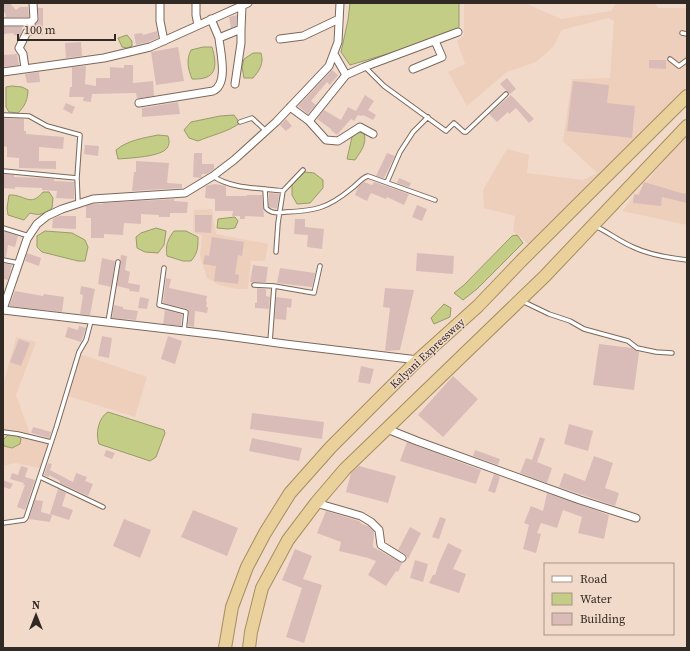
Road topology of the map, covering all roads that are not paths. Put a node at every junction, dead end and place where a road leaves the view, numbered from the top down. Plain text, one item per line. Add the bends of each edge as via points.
1 (33, 3) edge
2 (160, 3) edge
3 (196, 3) edge
4 (340, 3) edge
5 (245, 4) edge
6 (211, 19) junction
7 (339, 19) junction
8 (3, 22) edge
9 (31, 22) junction
10 (198, 25) junction
11 (241, 29) junction
12 (458, 32) dead end
13 (682, 33) dead end
14 (687, 34) edge
15 (219, 38) junction
16 (280, 39) dead end
17 (164, 41) junction
18 (435, 41) junction
19 (334, 54) junction
20 (670, 59) dead end
21 (687, 60) edge
22 (364, 67) junction
23 (25, 68) junction
24 (412, 69) dead end
25 (3, 72) edge
26 (346, 75) junction
27 (235, 84) dead end
28 (506, 94) dead end
29 (687, 96) edge
30 (139, 103) dead end
31 (290, 107) junction
32 (3, 116) edge
33 (428, 118) junction
34 (309, 121) junction
35 (240, 122) dead end
36 (687, 126) edge
37 (266, 130) junction
38 (373, 134) dead end
39 (303, 170) dead end
40 (3, 171) edge
41 (213, 176) junction
42 (77, 178) junction
43 (386, 182) junction
44 (265, 189) junction
45 (283, 191) junction
46 (435, 200) dead end
47 (78, 203) junction
48 (280, 212) junction
49 (594, 226) junction
50 (3, 228) edge
51 (29, 236) junction
52 (276, 252) dead end
53 (3, 260) edge
54 (687, 260) edge
55 (118, 262) dead end
56 (19, 263) junction
57 (320, 266) dead end
58 (164, 268) dead end
59 (254, 285) dead end
60 (274, 286) junction
61 (519, 300) junction
62 (3, 310) edge
63 (91, 321) junction
64 (108, 323) junction
65 (184, 331) junction
66 (270, 342) junction
67 (672, 353) dead end
68 (418, 360) junction
69 (387, 429) junction
70 (3, 432) edge
71 (51, 442) junction
72 (40, 477) junction
73 (316, 503) junction
74 (103, 507) dead end
75 (636, 518) dead end
76 (3, 523) edge
77 (402, 558) dead end
78 (225, 648) edge
79 (249, 648) edge

1 - 9 street via 34,19
2 - 17 street
3 - 10 street
4 - 7 street
5 - 6 street
5 - 11 street
6 - 10 street
6 - 15 street
7 - 16 street via 303,36
7 - 19 street via 338,42
8 - 9 street
9 - 23 street via 31,31 27,32 19,48 23,54
10 - 17 street
11 - 15 street
11 - 27 street
12 - 18 street
13 - 14 lane
15 - 30 street via 223,70 218,89
17 - 23 street via 104,58
18 - 22 street
18 - 24 street via 442,56
19 - 26 street
19 - 31 street via 329,66
20 - 21 lane via 679,66
22 - 26 street
22 - 33 lane via 384,86
23 - 25 street
26 - 34 street
28 - 33 lane via 465,132 454,122 448,130 444,130
29 - 68 highway, Kalyani Expressway via 478,306
31 - 34 street
31 - 37 street
32 - 42 lane via 29,116 47,126 80,135
33 - 43 lane via 413,132
34 - 38 street via 322,137 329,141 341,140 358,128
35 - 37 lane via 252,118
36 - 49 highway
37 - 41 street
39 - 45 lane
40 - 42 lane
41 - 44 lane via 228,184
41 - 47 street via 181,194 93,199
42 - 47 lane
43 - 46 lane
43 - 48 lane via 364,177 352,189 327,206 308,211
44 - 45 lane
44 - 48 lane via 267,210
45 - 48 lane
47 - 51 street via 47,216 37,224
48 - 52 lane
49 - 54 lane via 647,253
49 - 61 highway
50 - 51 lane
51 - 56 street
53 - 56 lane
55 - 64 lane
56 - 62 street
57 - 60 lane via 314,292
58 - 65 lane via 159,305 186,312
59 - 60 lane
60 - 66 lane
61 - 67 lane via 584,329 628,341 637,348
61 - 69 highway
62 - 63 street
63 - 64 street
63 - 71 lane
64 - 65 street
65 - 66 street
66 - 68 street
68 - 78 highway, Kalyani Expressway via 331,447 290,493 247,567 232,607
69 - 73 highway via 345,469
69 - 75 street
70 - 71 lane
71 - 72 lane
72 - 74 lane
72 - 76 lane via 25,519
73 - 77 street via 366,518 379,530 381,545
73 - 79 highway via 288,540 262,588

